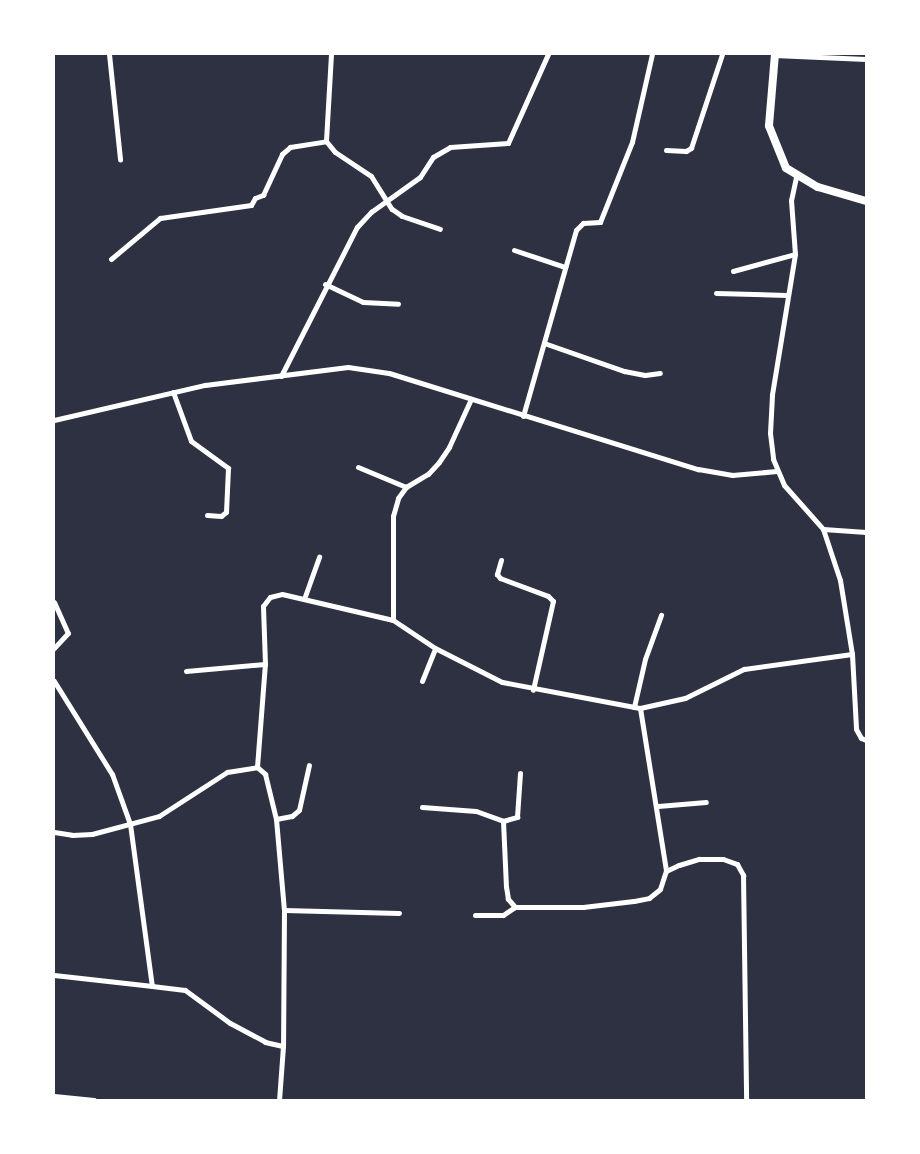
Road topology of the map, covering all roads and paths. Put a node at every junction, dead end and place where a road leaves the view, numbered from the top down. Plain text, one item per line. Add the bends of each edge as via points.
1 (109, 54) edge
2 (331, 54) edge
3 (548, 54) edge
4 (652, 54) edge
5 (722, 54) edge
6 (774, 54) edge
7 (866, 59) edge
8 (326, 141) junction
9 (666, 150) dead end
10 (120, 159) dead end
11 (796, 177) junction
12 (387, 201) junction
13 (866, 201) edge
14 (440, 229) dead end
15 (514, 250) dead end
16 (795, 254) junction
17 (111, 259) dead end
18 (565, 267) junction
19 (733, 271) dead end
20 (326, 284) junction
21 (716, 293) dead end
22 (787, 296) junction
23 (398, 304) dead end
24 (544, 343) junction
25 (660, 373) dead end
26 (281, 376) junction
27 (173, 392) junction
28 (471, 399) junction
29 (523, 416) junction
30 (54, 420) edge
31 (358, 466) dead end
32 (777, 472) junction
33 (406, 487) junction
34 (208, 515) dead end
35 (823, 529) junction
36 (866, 532) edge
37 (319, 558) dead end
38 (501, 560) dead end
39 (304, 599) junction
40 (54, 602) edge
41 (661, 615) dead end
42 (393, 620) junction
43 (54, 648) edge
44 (435, 648) junction
45 (852, 654) junction
46 (265, 664) junction
47 (186, 671) dead end
48 (54, 681) edge
49 (422, 681) dead end
50 (533, 690) junction
51 (637, 708) junction
52 (866, 740) edge
53 (309, 765) dead end
54 (256, 766) junction
55 (520, 773) dead end
56 (706, 802) dead end
57 (658, 806) junction
58 (422, 807) dead end
59 (276, 819) junction
60 (503, 821) junction
61 (130, 824) junction
62 (54, 832) edge
63 (666, 871) junction
64 (515, 907) junction
65 (284, 910) junction
66 (399, 912) dead end
67 (475, 915) dead end
68 (54, 975) edge
69 (152, 986) junction
70 (283, 1046) junction
71 (54, 1096) edge
72 (94, 1100) edge
73 (279, 1100) edge
74 (746, 1100) edge

1 - 10 street
2 - 8 street
3 - 12 street via 508,143 450,147 433,157 420,177
4 - 18 street via 632,142 600,222 579,224
5 - 9 street via 691,148 686,151
6 - 7 street
6 - 11 street via 769,126 778,155
8 - 12 street via 335,152 371,176
8 - 17 street via 290,147 282,154 263,195 251,205 160,218
11 - 13 street
11 - 16 street via 791,200
12 - 14 street via 402,216
12 - 20 street via 357,226
15 - 18 street
16 - 19 street
16 - 22 street
18 - 24 street
20 - 23 street via 363,302
20 - 26 street
21 - 22 street
22 - 32 street via 775,362 770,433
24 - 25 street via 624,370 645,375
24 - 29 street
26 - 27 street
26 - 28 street via 348,367 370,368
27 - 30 street
27 - 34 street via 191,442 228,468 226,512 221,516
28 - 29 street
28 - 33 street via 444,454 428,474
29 - 32 street via 698,469 732,474
31 - 33 street
32 - 35 street via 799,504
33 - 42 street via 398,498 393,516
35 - 36 street
35 - 45 street via 840,580
37 - 39 street
38 - 50 street via 500,578 548,596 553,601
39 - 42 street
39 - 46 street via 282,594 270,597 263,606
40 - 43 street via 68,633
41 - 51 street via 645,660
42 - 44 street
44 - 49 street
44 - 50 street via 483,674
45 - 51 street via 744,669 685,698
45 - 52 street via 856,729
46 - 47 street
46 - 54 street
48 - 61 street via 112,774
50 - 51 street
51 - 57 street
53 - 59 street via 298,810 292,816
54 - 59 street via 266,774
54 - 61 street via 227,772 174,808
55 - 60 street via 517,817
56 - 57 street
57 - 63 street
58 - 60 street via 476,811
59 - 65 street
60 - 64 street via 507,893
61 - 62 street via 92,834
61 - 69 street
63 - 64 street via 660,889 642,900 583,907
63 - 74 street via 699,859 723,859 736,864 743,875
64 - 67 street via 503,915
65 - 66 street
65 - 70 street
68 - 69 street
69 - 70 street via 185,990 230,1023 265,1042
70 - 73 street
71 - 72 street

